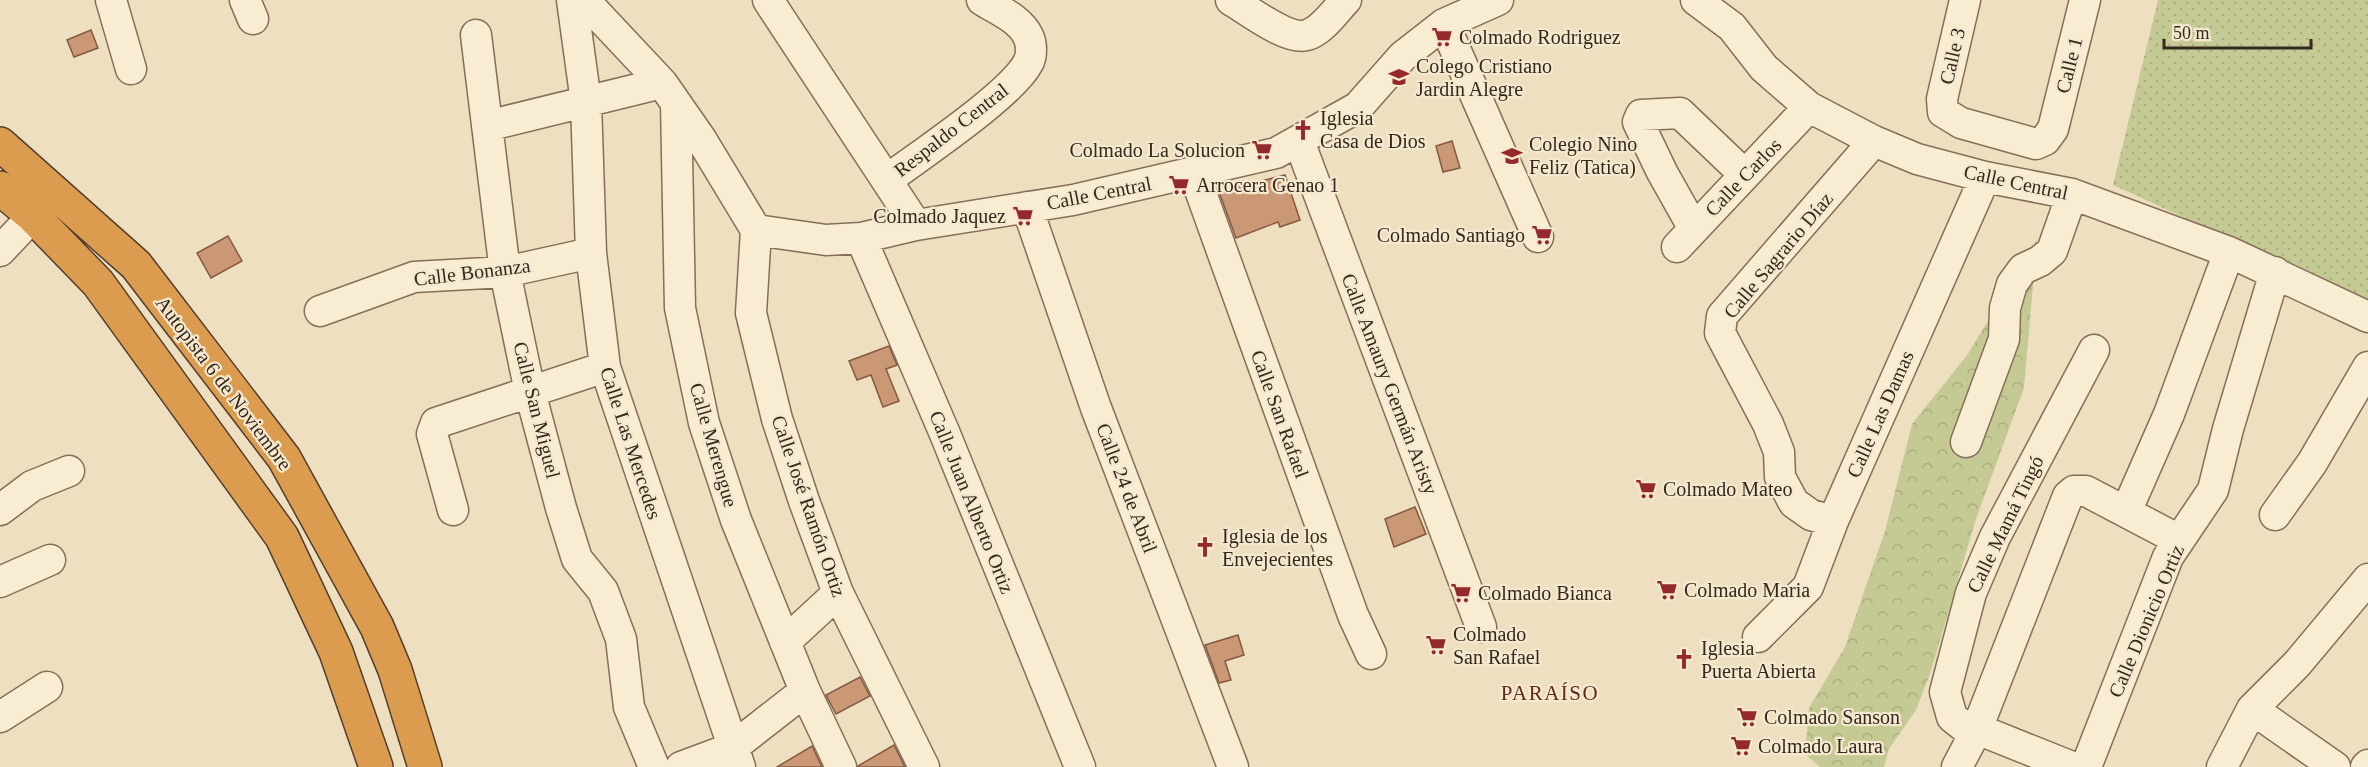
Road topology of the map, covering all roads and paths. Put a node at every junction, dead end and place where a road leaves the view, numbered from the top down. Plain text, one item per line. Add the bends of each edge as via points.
1 (111, 0) edge
2 (572, 0) edge
3 (584, 0) edge
4 (768, 0) edge
5 (982, 0) edge
6 (1231, 0) edge
7 (1346, 0) edge
8 (1498, 0) edge
9 (1696, 0) edge
10 (1965, 0) edge
11 (2085, 0) edge
12 (1444, 24) junction
13 (476, 35) dead end
14 (132, 69) dead end
15 (669, 93) junction
16 (586, 102) junction
17 (1809, 107) junction
18 (487, 126) junction
19 (2053, 129) joint
20 (1299, 141) junction
21 (1874, 141) junction
22 (0, 144) edge
23 (1204, 172) junction
24 (1745, 175) junction
25 (1985, 177) junction
26 (888, 180) junction
27 (0, 188) edge
28 (2073, 194) junction
29 (1027, 207) junction
30 (33, 216) junction
31 (916, 225) junction
32 (756, 230) junction
33 (1538, 237) dead end
34 (861, 238) junction
35 (0, 251) edge
36 (2229, 252) junction
37 (591, 253) junction
38 (505, 272) junction
39 (2275, 272) junction
40 (320, 310) dead end
41 (2368, 317) edge
42 (2094, 350) dead end
43 (605, 367) junction
44 (2368, 367) edge
45 (531, 392) junction
46 (1966, 442) dead end
47 (69, 471) dead end
48 (0, 510) edge
49 (453, 510) dead end
50 (2126, 512) junction
51 (2276, 515) dead end
52 (1833, 521) junction
53 (2179, 540) junction
54 (50, 560) dead end
55 (2368, 579) edge
56 (0, 582) edge
57 (838, 592) junction
58 (1481, 627) dead end
59 (1758, 638) dead end
60 (785, 642) junction
61 (1371, 654) dead end
62 (47, 687) dead end
63 (805, 692) junction
64 (2252, 709) junction
65 (0, 717) edge
66 (1975, 731) junction
67 (736, 757) edge
68 (376, 767) edge
69 (424, 767) edge
70 (654, 767) edge
71 (681, 767) edge
72 (841, 767) edge
73 (924, 767) edge
74 (1080, 767) edge
75 (1233, 767) edge
76 (1957, 767) edge
77 (2072, 767) edge
78 (2086, 767) edge
79 (2222, 767) edge
80 (2335, 767) edge

1 - 14 street
2 - 16 street, Calle Las Mercedes
3 - 15 street
4 - 26 street
5 - 26 street, Respaldo Central via 1019,23 1031,48 1029,63 1004,91
6 - 7 street via 1294,36 1307,35
8 - 12 street, Calle Central
9 - 17 street, Calle Central via 1732,27 1764,68
10 - 19 street, Calle 3 via 1942,99 1943,112 1961,123 2036,144
11 - 19 street, Calle 1
12 - 20 street, Calle Central via 1403,56 1358,108
12 - 33 street
13 - 18 street, Calle San Miguel
15 - 16 street
15 - 32 street
15 - 60 street, Calle Merengue via 680,308 704,423 736,520
16 - 18 street
16 - 37 street, Calle Las Mercedes
17 - 21 street, Calle Central
17 - 24 street, Calle Carlos
18 - 38 street, Calle San Miguel
20 - 23 street, Calle Central via 1276,153
20 - 58 street, Calle Amaury Germán Aristy
21 - 25 street, Calle Central via 1917,159
21 - 52 street, Calle Sagrario Díaz via 1722,316 1720,333 1768,424 1779,452 1780,477 1794,503 1811,515
22 - 69 highway, Autopista 6 de Noviembre via 135,265 284,458 377,627 395,670
23 - 29 street, Calle Central
23 - 61 street, Calle San Rafael via 1200,190 1353,615
24 - 24 street, Calle Carlos via 1685,238 1662,172 1638,122 1641,115 1680,112
25 - 28 street, Calle Central
25 - 52 street, Calle Las Damas
26 - 31 street
27 - 30 highway, Autopista 6 de Noviembre
28 - 36 street, Calle Central
28 - 46 street via 2052,251 2023,269 2012,284 2005,308 2004,339
29 - 31 street, Calle Central
29 - 75 street, Calle 24 de Abril via 1096,408
30 - 35 street
30 - 68 highway, Autopista 6 de Noviembre via 98,283 282,537 336,652
31 - 34 street, Calle Central
32 - 34 street, Calle Central via 826,240
32 - 57 street, Calle José Ramón Ortiz via 751,313 777,419
34 - 74 street, Calle Juan Alberto Ortiz
36 - 39 street, Calle Central
36 - 50 street via 2169,414
37 - 38 street, Calle Bonanza
37 - 43 street, Calle Las Mercedes
38 - 40 street, Calle Bonanza via 414,277
38 - 45 street, Calle San Miguel
39 - 41 street, Calle Central
39 - 53 street, Calle Dionicio Ortiz via 2213,490
42 - 66 street, Calle Mamá Tingó via 1995,537 1971,593 1945,692 1952,717
43 - 45 street
43 - 67 street, Calle Las Mercedes
44 - 51 street via 2312,463
45 - 49 street via 436,423 432,434
45 - 70 street, Calle San Miguel via 577,559 603,591 621,639 629,707
47 - 48 street via 32,486
50 - 53 street
50 - 66 street via 2086,490 2068,496
52 - 59 street, Calle Las Damas via 1808,587
53 - 78 street, Calle Dionicio Ortiz via 2168,557
54 - 56 street
55 - 64 street via 2305,656
57 - 60 street
57 - 73 street, Calle José Ramón Ortiz
60 - 63 street, Calle Merengue
62 - 65 street
63 - 67 street
63 - 72 street, Calle Merengue
64 - 79 street
64 - 80 street
66 - 76 street
66 - 77 street, Calle Mamá Tingó
67 - 71 street

